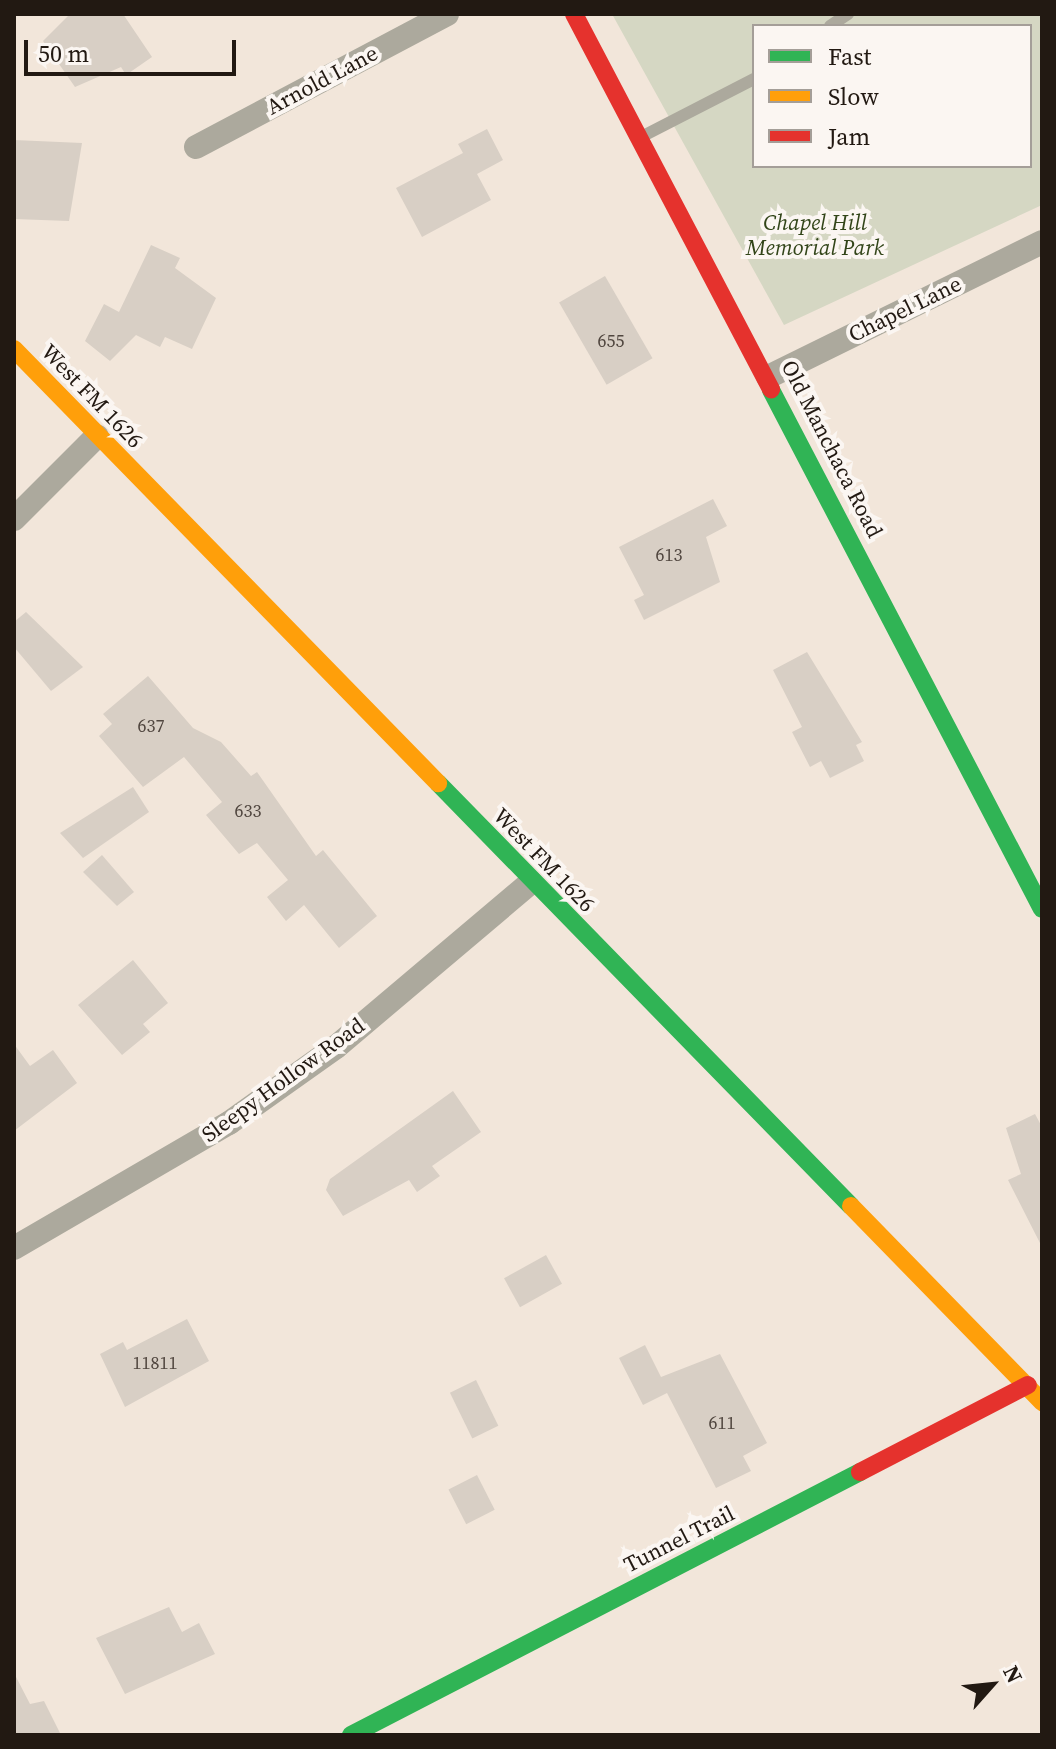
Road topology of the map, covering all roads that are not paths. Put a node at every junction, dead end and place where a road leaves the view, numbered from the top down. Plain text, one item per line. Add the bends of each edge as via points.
1 (447, 14) edge
2 (574, 14) edge
3 (752, 80) edge
4 (640, 138) junction
5 (196, 147) dead end
6 (1042, 242) edge
7 (14, 349) edge
8 (768, 377) junction
9 (97, 436) junction
10 (14, 519) edge
11 (531, 882) junction
12 (1042, 909) edge
13 (14, 1248) edge
14 (1028, 1385) junction
15 (1042, 1402) edge
16 (351, 1735) edge

1 - 5 street, Arnold Lane
2 - 4 street, Old Manchaca Road
3 - 4 lane
4 - 8 street, Old Manchaca Road
6 - 8 street, Chapel Lane
7 - 9 street, West FM 1626
8 - 12 street, Old Manchaca Road
9 - 10 street
9 - 11 street, West FM 1626
11 - 13 street, Sleepy Hollow Road via 336,1047 229,1123
11 - 14 street, West FM 1626
14 - 15 street, West FM 1626
14 - 16 street, Tunnel Trail

